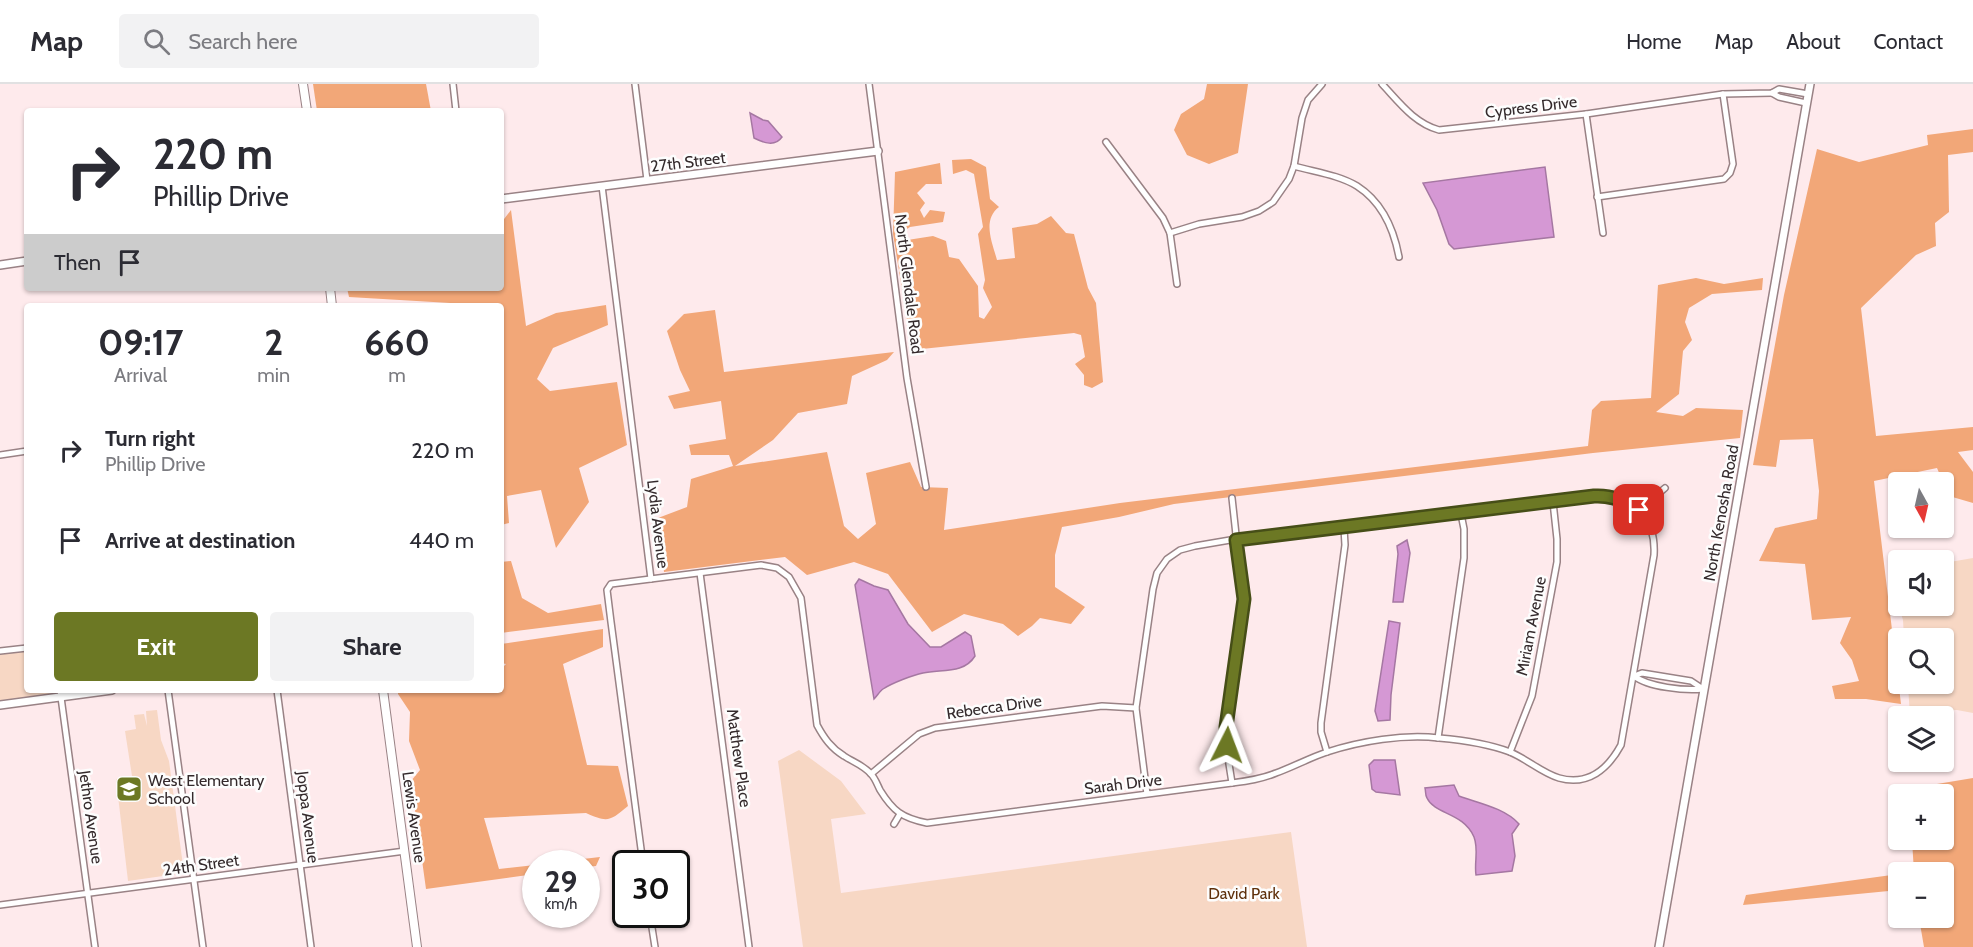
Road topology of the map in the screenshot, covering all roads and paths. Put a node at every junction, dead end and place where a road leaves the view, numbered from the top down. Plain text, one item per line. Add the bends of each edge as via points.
1 (303, 84) edge
2 (453, 84) edge
3 (635, 84) edge
4 (869, 84) edge
5 (1322, 84) edge
6 (1382, 84) edge
7 (1810, 84) edge
8 (1772, 93) junction
9 (1724, 94) junction
10 (1808, 94) junction
11 (1806, 103) junction
12 (307, 108) edge
13 (456, 108) edge
14 (1586, 114) junction
15 (1106, 142) dead end
16 (878, 151) junction
17 (1294, 166) junction
18 (648, 180) junction
19 (602, 186) junction
20 (1597, 197) junction
21 (504, 200) edge
22 (1170, 232) junction
23 (1603, 232) dead end
24 (1399, 257) dead end
25 (24, 261) edge
26 (0, 265) edge
27 (1177, 285) dead end
28 (24, 451) edge
29 (0, 455) edge
30 (926, 487) dead end
31 (1665, 488) dead end
32 (1232, 498) dead end
33 (1553, 502) junction
34 (1639, 510) junction
35 (1461, 514) junction
36 (1344, 528) junction
37 (1236, 540) junction
38 (700, 573) junction
39 (651, 579) junction
40 (24, 648) edge
41 (0, 651) edge
42 (1634, 675) junction
43 (1703, 689) junction
44 (60, 693) edge
45 (168, 693) edge
46 (277, 693) edge
47 (383, 693) edge
48 (0, 705) edge
49 (1136, 708) junction
50 (1438, 738) junction
51 (1327, 752) junction
52 (1510, 752) junction
53 (871, 774) junction
54 (1232, 783) junction
55 (1147, 794) junction
56 (900, 814) junction
57 (894, 824) dead end
58 (642, 850) edge
59 (405, 851) junction
60 (300, 865) junction
61 (194, 879) junction
62 (87, 894) junction
63 (0, 905) edge
64 (652, 928) edge
65 (95, 947) edge
66 (203, 947) edge
67 (311, 947) edge
68 (417, 947) edge
69 (655, 947) edge
70 (750, 947) edge
71 (1659, 947) edge

1 - 12 main road
2 - 13 street
3 - 18 street
4 - 16 street, North Glendale Road
5 - 17 street via 1304,109
6 - 14 street, Cypress Drive via 1416,120 1439,130
7 - 10 street, North Kenosha Road
8 - 9 street, Cypress Drive
8 - 10 street, Cypress Drive via 1779,89
8 - 11 street, Cypress Drive
9 - 14 street, Cypress Drive
9 - 20 street via 1732,164 1724,179
10 - 11 street, North Kenosha Road
11 - 43 street, North Kenosha Road
14 - 20 street
15 - 22 street
16 - 18 street, 27th Street
16 - 30 street, North Glendale Road via 907,378
17 - 22 street via 1280,193 1260,211
17 - 24 street via 1358,187 1388,219
18 - 19 street, 27th Street
19 - 21 street, 27th Street
19 - 39 street, Lydia Avenue
20 - 23 street
22 - 27 street
25 - 26 street
28 - 29 street
31 - 34 street
32 - 37 street
33 - 34 street via 1607,495
33 - 35 street
33 - 52 street, Miriam Avenue via 1557,562 1532,696
34 - 42 street, Sarah Drive via 1651,529 1654,555
35 - 36 street
35 - 50 street via 1464,558
36 - 37 street
36 - 51 street via 1321,723
37 - 49 street via 1180,550 1157,573
37 - 54 street via 1244,599 1226,727
38 - 39 street
38 - 53 street via 761,565 777,568 789,577 801,598 817,725 826,741
38 - 70 street, Matthew Place
39 - 58 street, Lydia Avenue via 611,584 607,590
40 - 41 street
42 - 43 street via 1641,681
42 - 43 street via 1691,681
42 - 52 street, Sarah Drive via 1621,745 1604,769 1574,780 1558,777
43 - 71 street, North Kenosha Road
44 - 48 street
44 - 62 street, Jethro Avenue
45 - 61 street
46 - 60 street, Joppa Avenue
47 - 59 main road, Lewis Avenue
49 - 53 street, Rebecca Drive via 1102,706 935,728 919,734
49 - 55 street
50 - 51 street, Sarah Drive via 1376,741
50 - 52 street, Sarah Drive
51 - 54 street, Sarah Drive via 1276,773
53 - 56 street
54 - 55 street, Sarah Drive
55 - 56 street, Sarah Drive via 927,823
56 - 57 street
59 - 60 street, 24th Street
59 - 68 main road, Lewis Avenue
60 - 61 street, 24th Street
60 - 67 street, Joppa Avenue
61 - 62 street, 24th Street
61 - 66 street
62 - 63 street, 24th Street
62 - 65 street, Jethro Avenue
64 - 69 street

